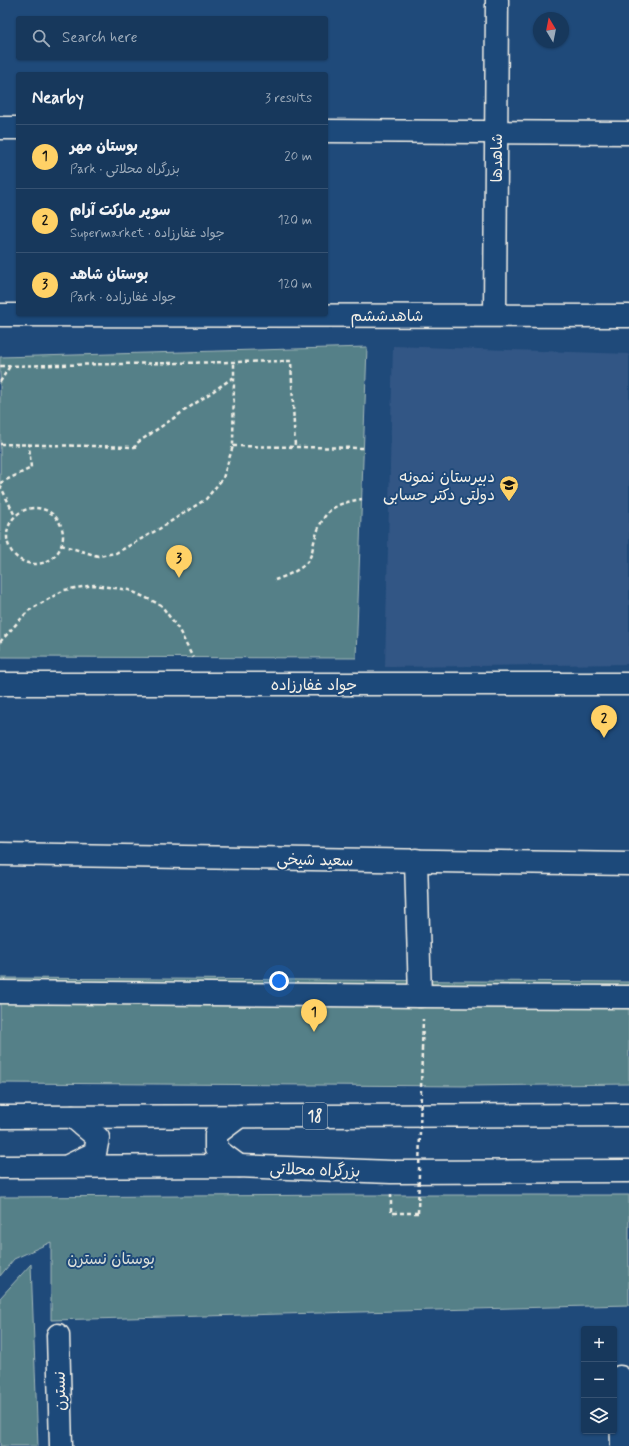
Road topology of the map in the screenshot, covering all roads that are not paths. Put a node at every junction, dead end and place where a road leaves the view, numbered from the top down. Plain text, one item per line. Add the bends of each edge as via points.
1 (497, 0) edge
2 (0, 128) edge
3 (16, 128) edge
4 (328, 131) edge
5 (496, 132) junction
6 (629, 133) edge
7 (0, 315) edge
8 (16, 315) edge
9 (328, 315) edge
10 (495, 315) junction
11 (629, 316) edge
12 (0, 684) edge
13 (629, 684) edge
14 (0, 854) edge
15 (416, 860) junction
16 (629, 864) edge
17 (0, 992) edge
18 (420, 996) junction
19 (629, 997) edge
20 (629, 1115) edge
21 (73, 1116) junction
22 (240, 1116) junction
23 (0, 1117) edge
24 (67, 1166) junction
25 (239, 1166) junction
26 (0, 1167) edge
27 (629, 1171) edge
28 (58, 1335) dead end
29 (620, 1377) dead end
30 (61, 1446) edge
31 (622, 1446) edge

1 - 5 main road, شاهدها
2 - 3 main road
4 - 5 main road
5 - 6 main road
5 - 10 main road, شاهدها
7 - 8 main road, شاهدششم
9 - 10 main road, شاهدششم
10 - 11 main road, شاهدششم
12 - 13 main road, جواد غفارزاده
14 - 15 main road, سعید شیخی
15 - 16 main road, سعید شیخی
15 - 18 main road
17 - 18 main road
18 - 19 main road
20 - 22 main road, 18
21 - 22 main road, 18
21 - 23 main road, 18
21 - 24 main road via 98,1138 95,1153
22 - 25 main road via 216,1134 216,1149
24 - 25 main road, بزرگراه محلاتی
24 - 26 main road, بزرگراه محلاتی
25 - 27 main road, بزرگراه محلاتی via 391,1172
28 - 30 main road, نسترن
29 - 31 main road

